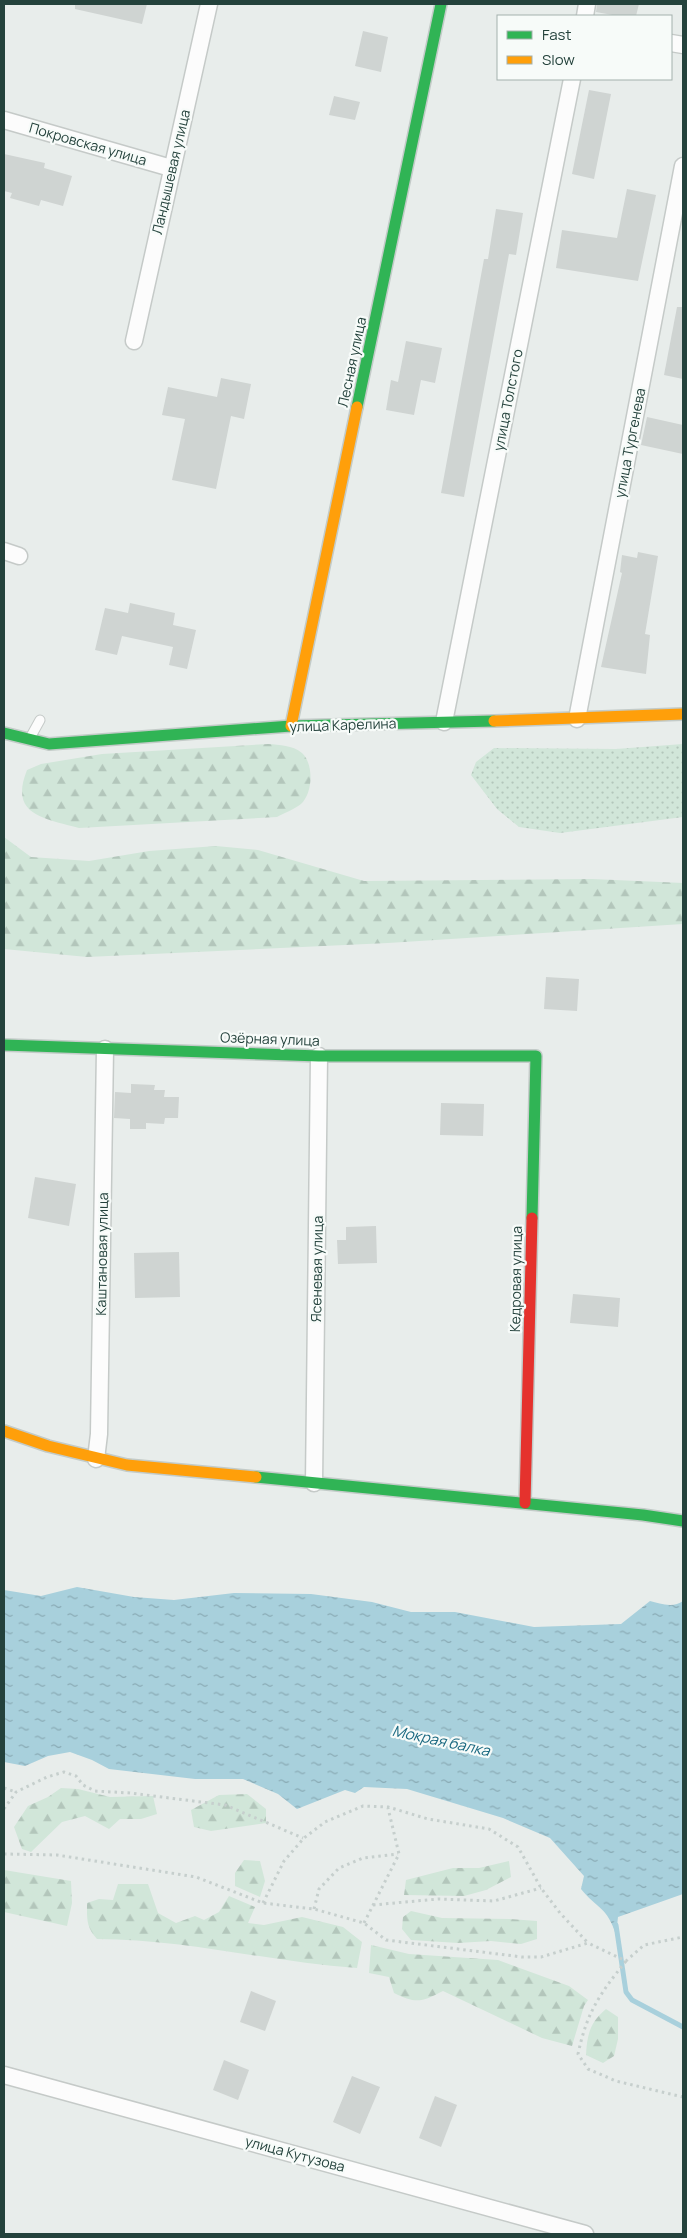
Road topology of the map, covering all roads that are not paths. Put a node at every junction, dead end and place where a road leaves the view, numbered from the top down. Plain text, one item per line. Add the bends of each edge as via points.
1 (209, 4) edge
2 (441, 4) edge
3 (572, 80) edge
4 (4, 120) edge
5 (683, 166) edge
6 (171, 168) junction
7 (134, 341) dead end
8 (683, 714) edge
9 (577, 719) junction
10 (40, 720) dead end
11 (444, 722) junction
12 (291, 726) junction
13 (4, 733) edge
14 (28, 740) junction
15 (4, 1045) edge
16 (105, 1049) junction
17 (319, 1056) junction
18 (536, 1056) joint
19 (4, 1431) edge
20 (96, 1459) junction
21 (314, 1483) junction
22 (525, 1503) junction
23 (683, 1521) edge
24 (4, 2075) edge
25 (585, 2234) edge

1 - 6 street, Ландышевая улица
2 - 12 street, Лесная улица
3 - 11 street, улица Толстого
4 - 6 street, Покровская улица
5 - 9 street, улица Тургенева
6 - 7 street, Ландышевая улица
8 - 9 street, улица Карелина
9 - 11 street, улица Карелина
10 - 14 lane
11 - 12 street, улица Карелина
12 - 14 street, улица Карелина via 49,744
13 - 14 street, улица Карелина
15 - 16 street, Озёрная улица
16 - 17 street, Озёрная улица
16 - 20 street, Каштановая улица
17 - 18 street, Озёрная улица
17 - 21 street, Ясеневая улица
18 - 22 street, Кедровая улица
19 - 20 street
20 - 21 street via 127,1465
21 - 22 street
22 - 23 street
24 - 25 street, улица Кутузова

